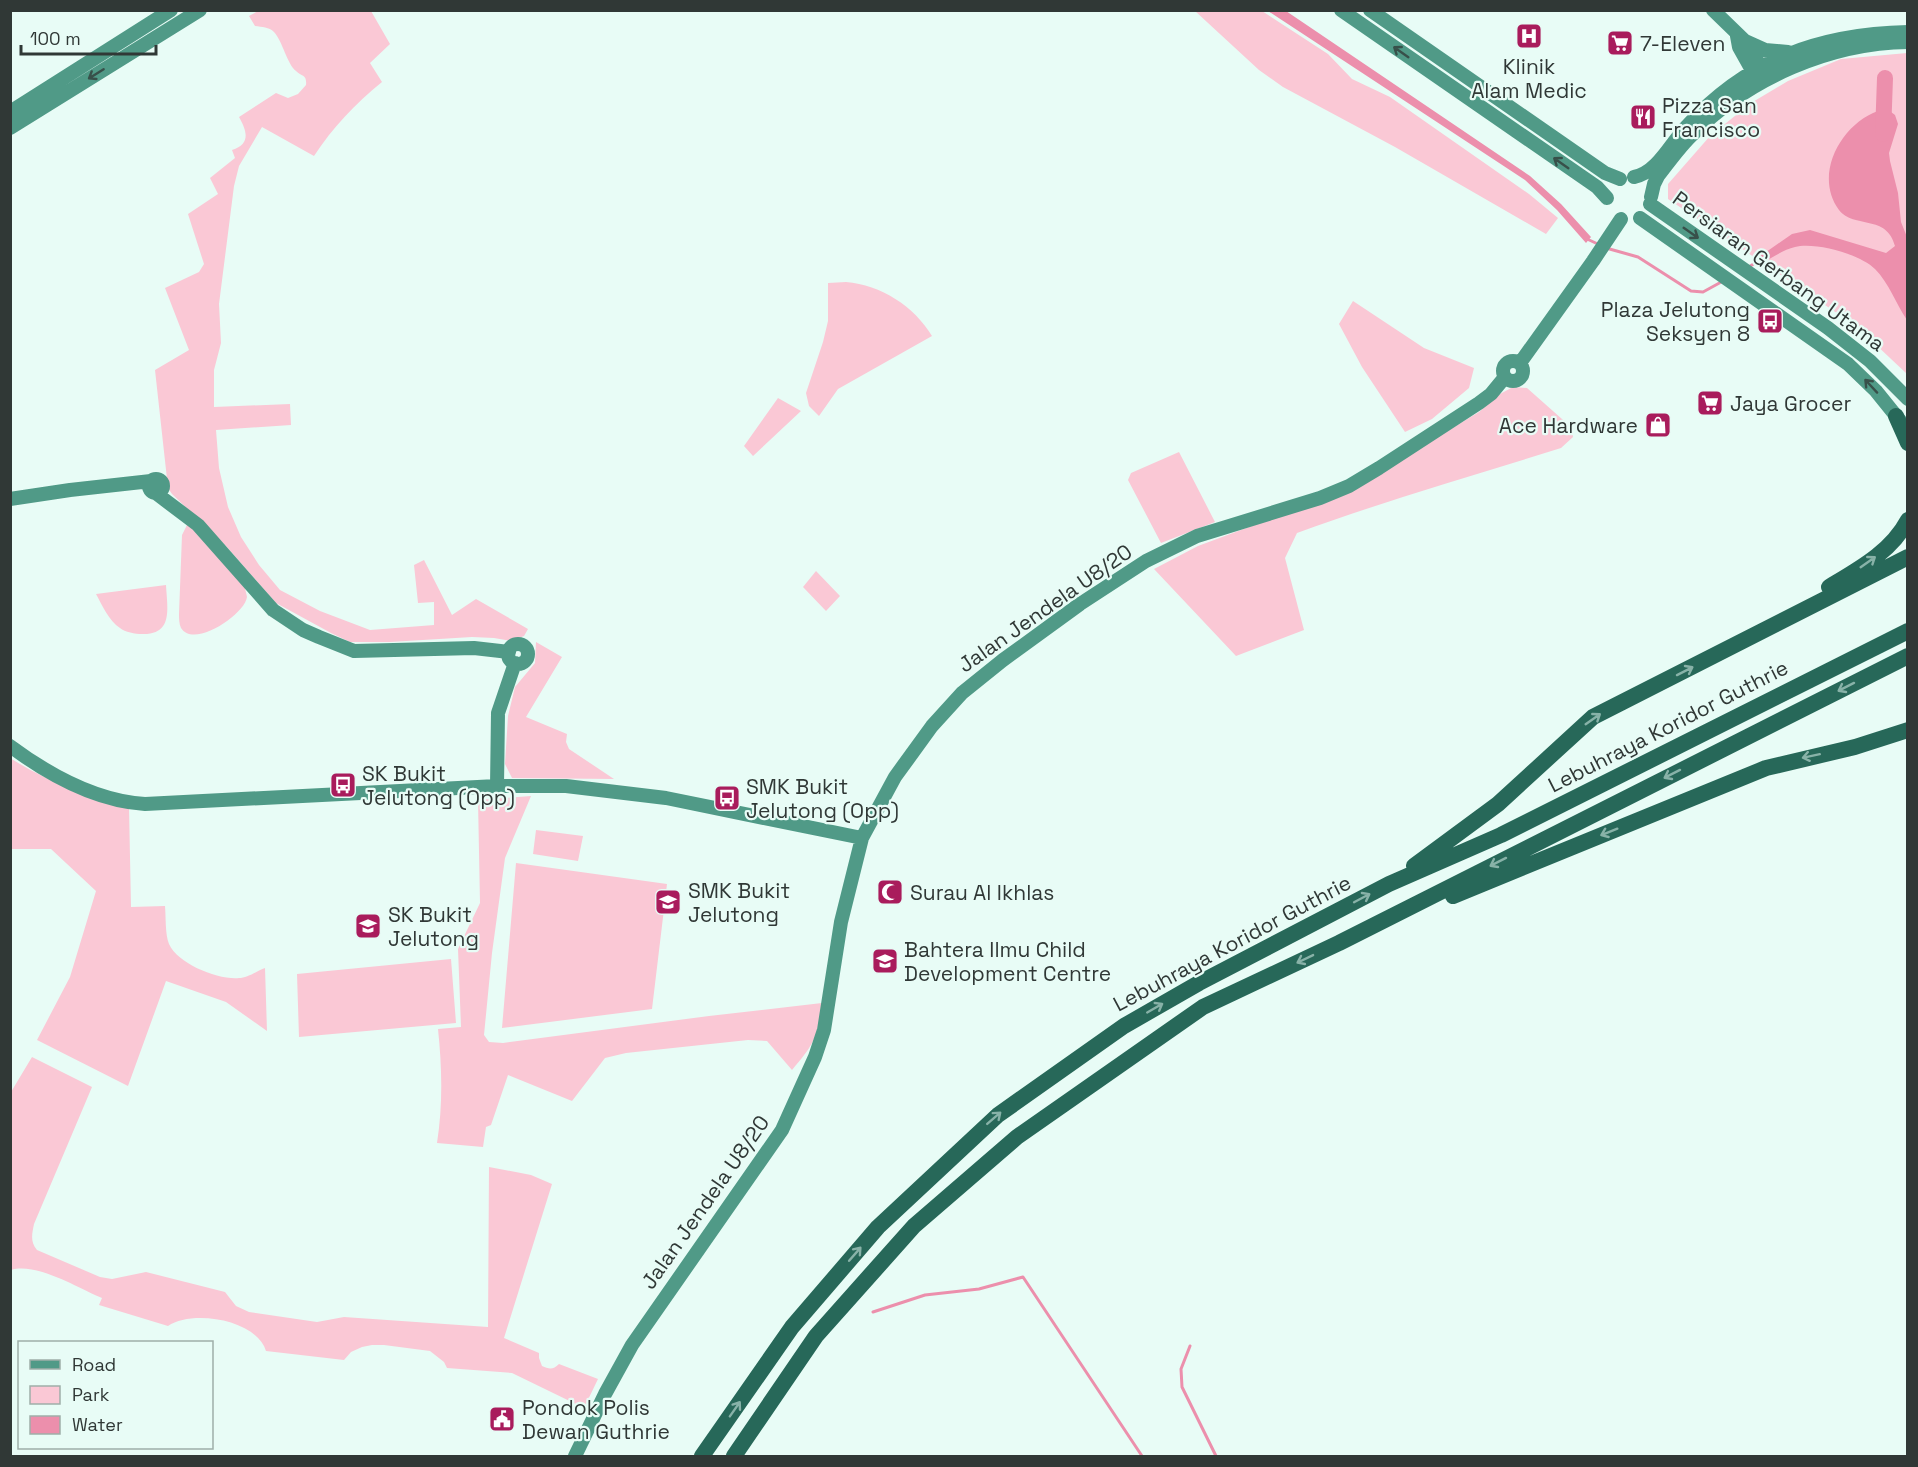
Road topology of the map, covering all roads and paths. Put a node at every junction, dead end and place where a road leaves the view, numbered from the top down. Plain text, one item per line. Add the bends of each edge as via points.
1 (171, 10) edge
2 (200, 10) edge
3 (1341, 10) edge
4 (1371, 10) edge
5 (1713, 10) edge
6 (1908, 32) edge
7 (1740, 41) junction
8 (1908, 42) edge
9 (1843, 43) junction
10 (1793, 52) junction
11 (1758, 71) junction
12 (1780, 74) junction
13 (1733, 85) junction
14 (1750, 90) junction
15 (10, 112) edge
16 (10, 128) edge
17 (1627, 178) junction
18 (1607, 198) junction
19 (1651, 200) junction
20 (1640, 218) junction
21 (1621, 219) junction
22 (1908, 399) edge
23 (1896, 416) junction
24 (1908, 431) edge
25 (1908, 443) edge
26 (10, 499) edge
27 (1908, 520) edge
28 (1908, 557) edge
29 (1806, 610) junction
30 (1908, 631) edge
31 (1903, 658) edge
32 (1908, 730) edge
33 (10, 746) edge
34 (497, 786) junction
35 (862, 838) junction
36 (1389, 884) junction
37 (1339, 943) junction
38 (575, 1456) edge
39 (702, 1456) edge
40 (734, 1456) edge

1 - 15 street
2 -> 16 street
18 -> 3 street via 1597,187
4 - 17 street via 1605,173
5 - 7 street
6 - 9 street
7 - 10 street via 1765,50
7 - 11 street
7 - 13 street via 1739,68
8 - 9 street
9 - 10 street via 1807,46
9 - 12 street
10 - 11 street
11 - 12 street
11 - 13 street
11 - 14 street
12 - 14 street
13 - 17 street via 1687,126 1647,172
14 - 19 street via 1692,134 1658,176
17 - 18 street via 1611,187
17 - 19 street via 1646,184
18 - 21 street via 1611,211
19 - 20 street
19 -> 22 street, Persiaran Gerbang Utama via 1836,333
20 - 21 street
23 -> 20 street, Persiaran Gerbang Utama via 1848,364
21 - 35 street, Jalan Jendela U8/20 via 1520,363 1521,377 1513,381 1505,377 1479,403 1349,486 1183,542 1146,561 1035,636 970,686 932,726 895,777
23 - 24 street, Persiaran Gerbang Utama
23 - 25 highway
26 - 34 street via 122,484 155,488 198,525 273,610 303,630 354,651 474,648 512,657 498,713
29 -> 27 highway via 1815,596 1886,548
28 - 29 highway
36 -> 29 highway via 1498,804 1593,717
30 - 36 highway, Lebuhraya Koridor Guthrie via 1501,836
31 -> 37 highway, Lebuhraya Koridor Guthrie
32 -> 37 highway via 1766,768
33 - 34 street via 72,783 130,803
34 - 35 street via 566,786 634,793
35 - 38 street, Jalan Jendela U8/20 via 841,922 824,1029 782,1130 637,1338 612,1379
39 -> 36 highway, Lebuhraya Koridor Guthrie via 792,1327 870,1236 998,1114 1124,1026
37 -> 40 highway, Lebuhraya Koridor Guthrie via 1203,1007 1017,1137 914,1226 816,1336

